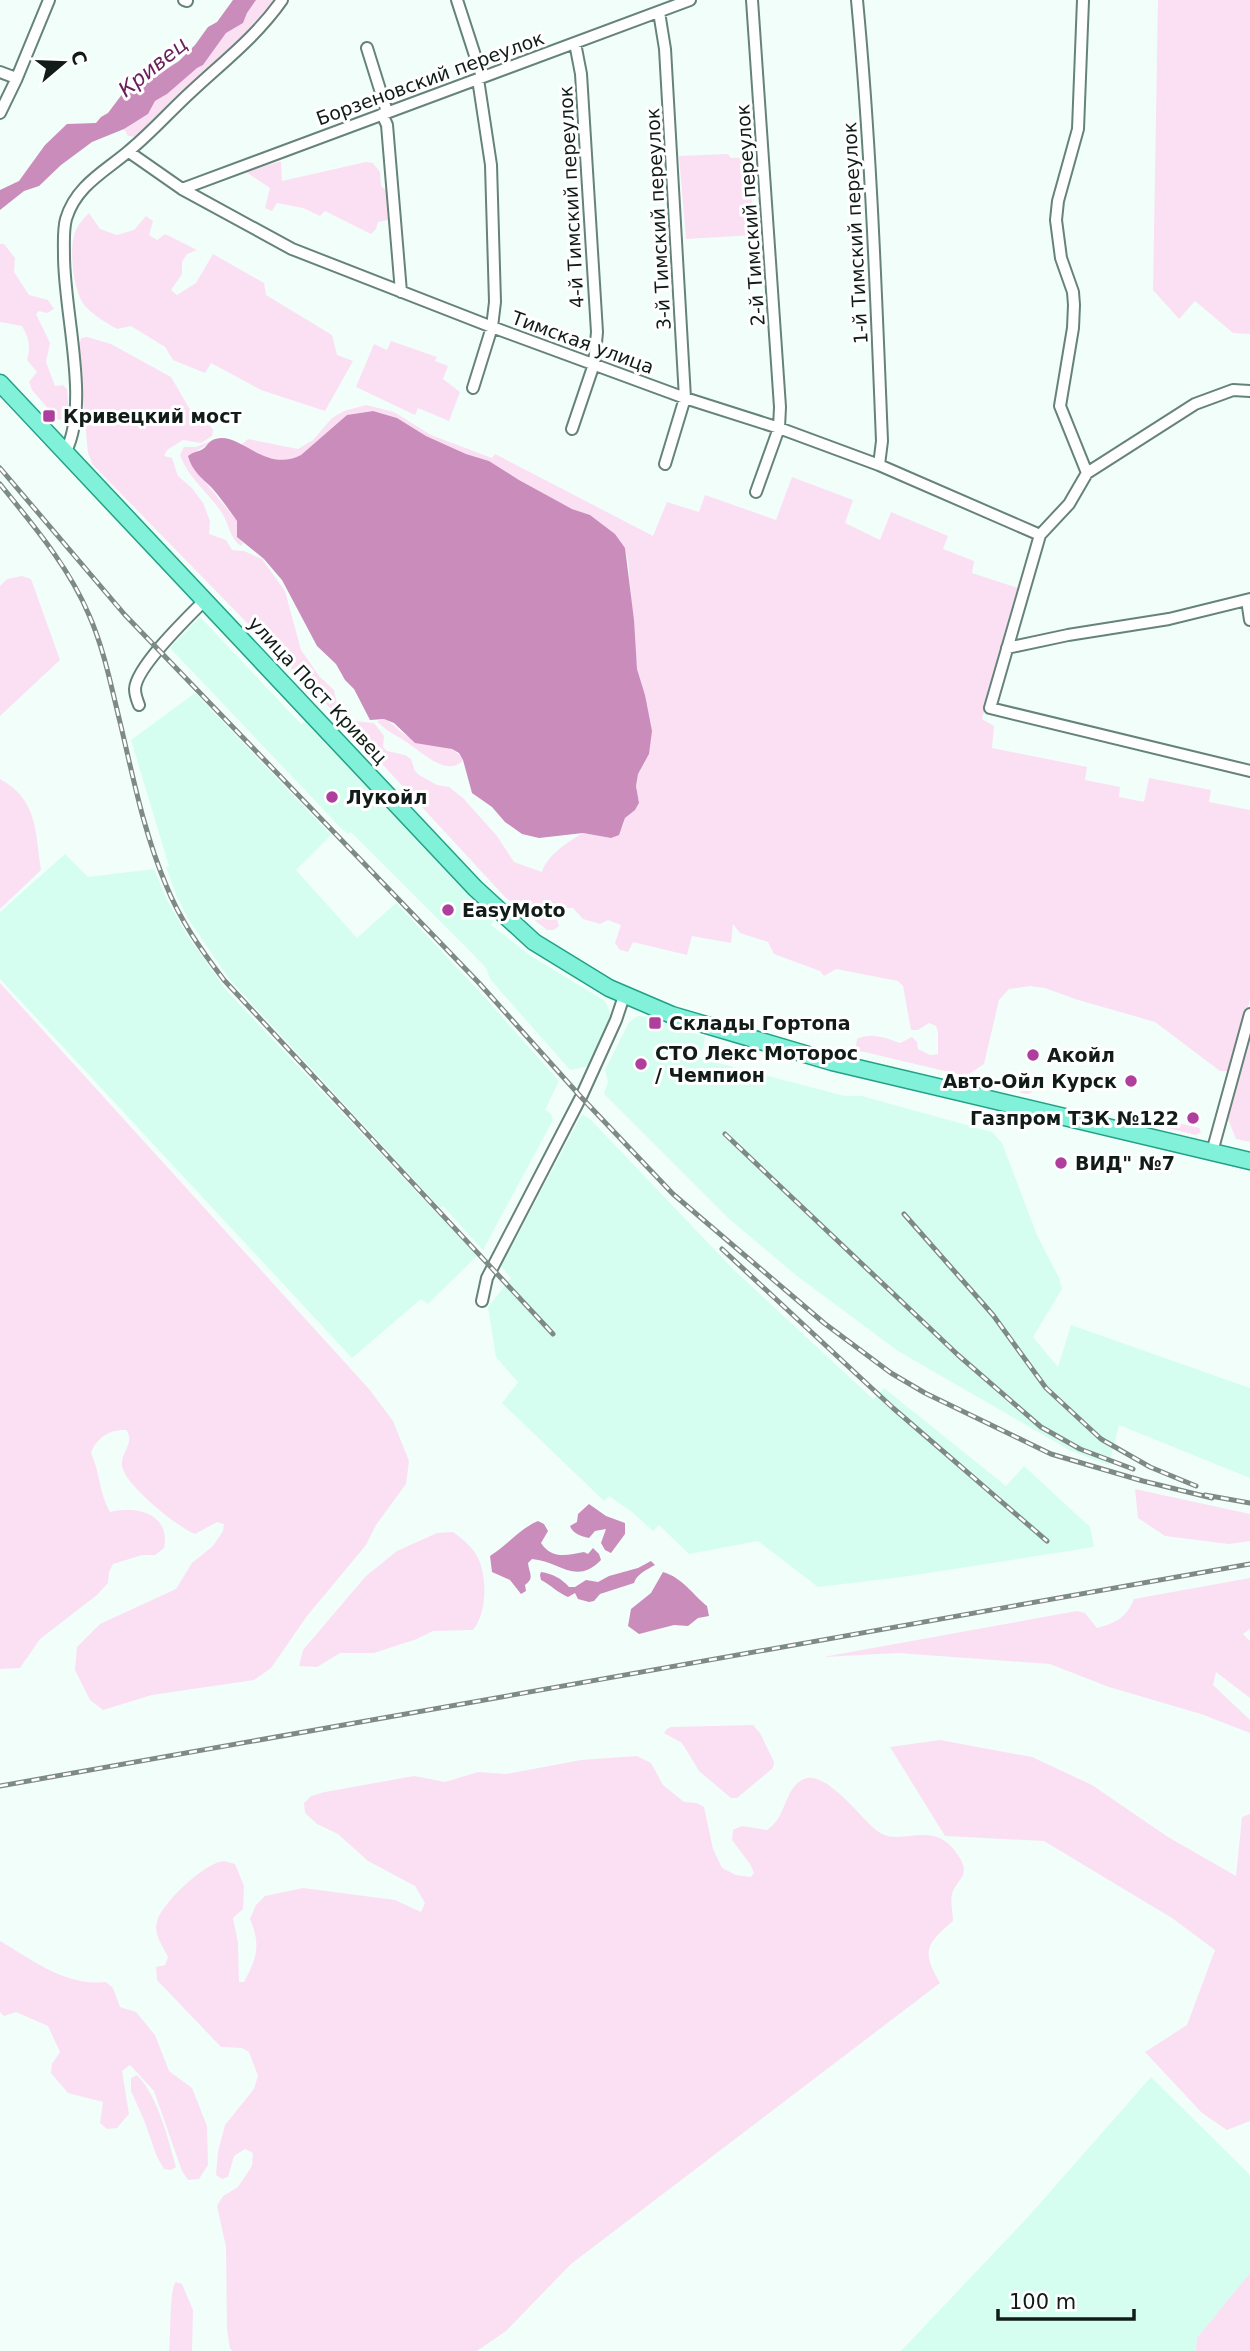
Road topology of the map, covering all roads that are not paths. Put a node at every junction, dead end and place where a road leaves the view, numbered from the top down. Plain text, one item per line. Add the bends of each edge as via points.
1 (49, 0) edge
2 (282, 0) edge
3 (457, 0) edge
4 (690, 0) edge
5 (752, 0) edge
6 (857, 0) edge
7 (1083, 0) edge
8 (659, 12) junction
9 (575, 43) junction
10 (367, 48) dead end
11 (0, 72) edge
12 (16, 78) junction
13 (480, 78) junction
14 (0, 113) edge
15 (385, 113) junction
16 (129, 152) junction
17 (182, 189) junction
18 (401, 292) junction
19 (492, 327) junction
20 (594, 365) junction
21 (0, 383) edge
22 (473, 388) dead end
23 (1250, 391) edge
24 (685, 398) junction
25 (779, 428) junction
26 (572, 429) dead end
27 (66, 451) junction
28 (665, 464) dead end
29 (879, 466) junction
30 (1087, 473) junction
31 (756, 492) dead end
32 (1040, 534) junction
33 (1248, 599) edge
34 (205, 600) junction
35 (1250, 620) edge
36 (1007, 648) junction
37 (139, 705) dead end
38 (1250, 771) edge
39 (625, 996) junction
40 (1250, 1014) edge
41 (1212, 1152) junction
42 (1250, 1161) edge
43 (482, 1301) dead end

1 - 12 street
2 - 16 street via 254,34
3 - 13 street
4 - 8 street, Борзеновский переулок
5 - 25 street, 2-й Тимский переулок
6 - 29 street, 1-й Тимский переулок via 874,224 882,441
7 - 30 street via 1078,129 1056,220 1074,305 1060,406
8 - 9 street, Борзеновский переулок
8 - 24 street, 3-й Тимский переулок
9 - 13 street, Борзеновский переулок
9 - 20 street, 4-й Тимский переулок via 581,74 597,332
10 - 15 street
11 - 12 street
12 - 14 street
13 - 15 street, Борзеновский переулок
13 - 19 street via 491,165
15 - 17 street, Борзеновский переулок
15 - 18 street
16 - 17 street, Тимская улица
16 - 27 street via 75,198 66,220 64,271 77,413
17 - 18 street, Тимская улица via 292,249
18 - 19 street, Тимская улица
19 - 20 street, Тимская улица
19 - 22 street
20 - 24 street, Тимская улица
20 - 26 street, 4-й Тимский переулок
21 - 27 main road, улица Пост Кривец
23 - 30 street via 1233,390 1195,404
24 - 25 street, Тимская улица
24 - 28 street, 3-й Тимский переулок
25 - 29 street, Тимская улица
25 - 31 street
27 - 34 main road, улица Пост Кривец
29 - 32 street, Тимская улица
30 - 32 street via 1069,504
32 - 36 street
33 - 35 street
33 - 36 street via 1168,619
34 - 37 street via 144,670 135,686
34 - 39 main road, улица Пост Кривец via 504,916 534,942
36 - 38 street via 990,708
39 - 41 main road, улица Пост Кривец via 832,1062
39 - 43 street via 574,1109 488,1278
40 - 41 street
41 - 42 main road, улица Пост Кривец

